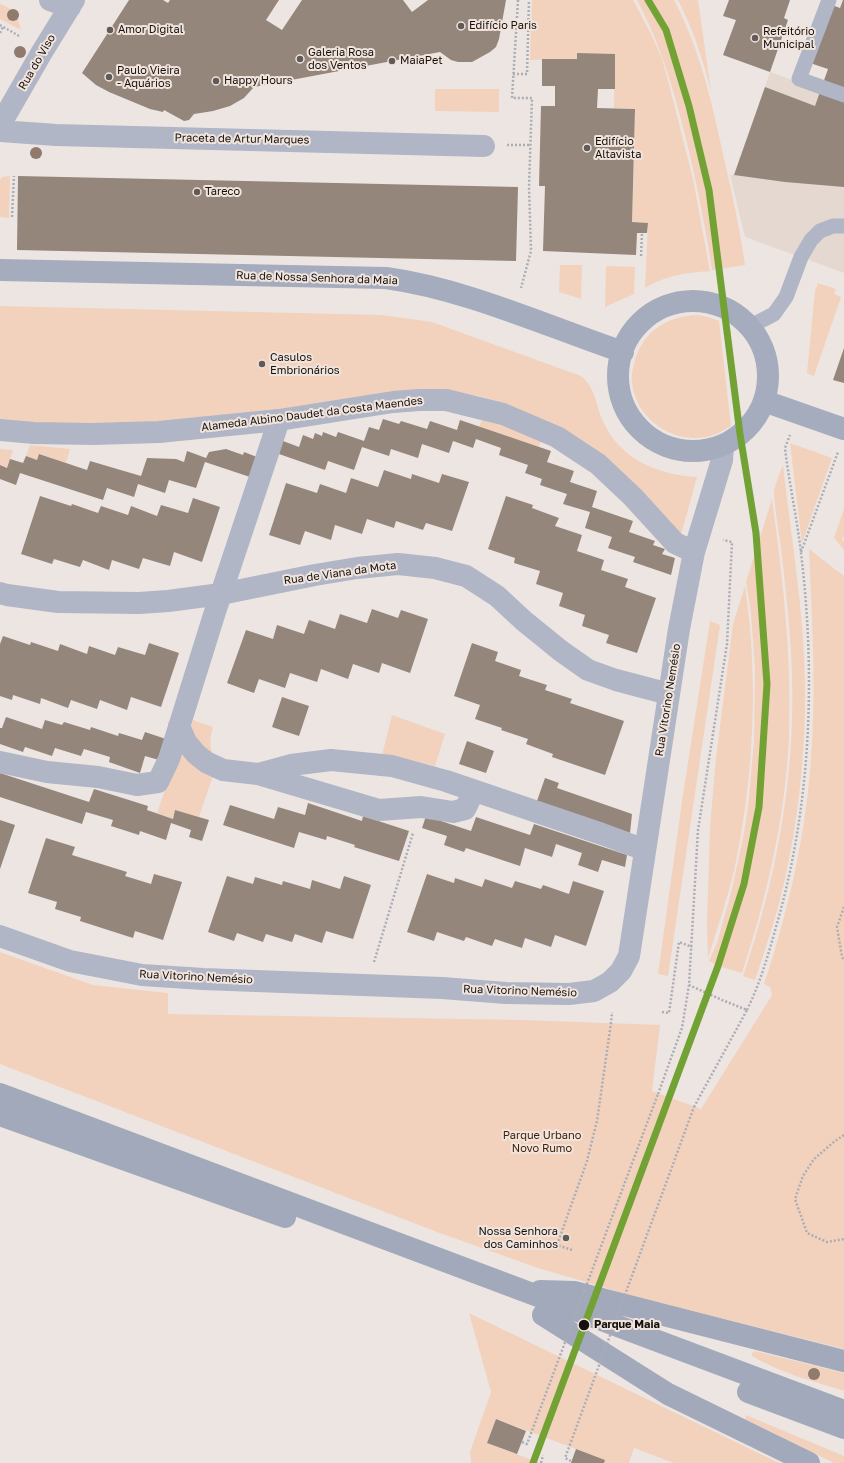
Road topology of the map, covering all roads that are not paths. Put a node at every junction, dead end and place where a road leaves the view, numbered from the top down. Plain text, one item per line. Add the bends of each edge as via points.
1 (829, 0) edge
2 (65, 2) edge
3 (844, 95) edge
4 (0, 125) edge
5 (0, 131) edge
6 (484, 146) dead end
7 (844, 226) edge
8 (0, 270) edge
9 (750, 327) junction
10 (623, 352) junction
11 (764, 401) junction
12 (279, 420) junction
13 (844, 429) edge
14 (0, 430) edge
15 (723, 445) junction
16 (694, 552) junction
17 (0, 593) edge
18 (221, 594) junction
19 (669, 694) junction
20 (179, 726) junction
21 (0, 762) edge
22 (258, 774) junction
23 (472, 790) junction
24 (645, 850) junction
25 (0, 936) edge
26 (0, 1094) edge
27 (0, 1115) edge
28 (522, 1291) junction
29 (543, 1315) junction
30 (844, 1361) edge
31 (844, 1411) edge
32 (844, 1428) edge
33 (809, 1463) edge

1 - 3 lane via 799,79
2 - 4 street, Rua do Viso via 42,52
5 - 6 street, Praceta de Artur Marques
7 - 9 lane via 833,226 820,231 811,240 801,257 786,297 774,314
8 - 10 street, Rua de Nossa Senhora da Maia via 386,278 432,286
9 - 10 street via 725,309 708,302 687,301 666,306 649,316 626,342
9 - 11 street via 758,337 766,356 769,377
10 - 15 street via 618,370 619,386 624,404 633,421 645,435 661,445 679,451 698,452
11 - 13 street
11 - 15 street via 754,421
12 - 14 street, Alameda Albino Daudet da Costa Maendes via 159,432 34,434
12 - 16 street, Alameda Albino Daudet da Costa Maendes via 419,400 446,400 503,414 557,437 598,464 633,497 675,543
12 - 18 street
15 - 16 street, Rua Vitorino Nemésio via 722,460
16 - 19 street, Rua Vitorino Nemésio
17 - 18 street, Rua de Viana da Mota via 58,602 103,603 168,601
18 - 19 street, Rua de Viana da Mota via 357,568 398,564 435,568 466,576 497,596 561,652 588,670
18 - 20 street
19 - 24 street, Rua Vitorino Nemésio
20 - 21 street via 169,759 158,782 138,785 47,772
20 - 22 street via 186,742 206,762 223,770
22 - 23 street via 290,765 331,760 392,766
22 - 23 street via 379,810 421,807 453,812 464,809
23 - 24 street
24 - 25 street, Rua Vitorino Nemésio via 629,956 621,972 594,991 569,994 506,992 142,975 70,961
26 - 28 highway
27 - 29 highway via 306,1225
28 - 30 highway via 574,1292
28 - 31 highway
29 - 32 highway
29 - 33 highway via 668,1394

